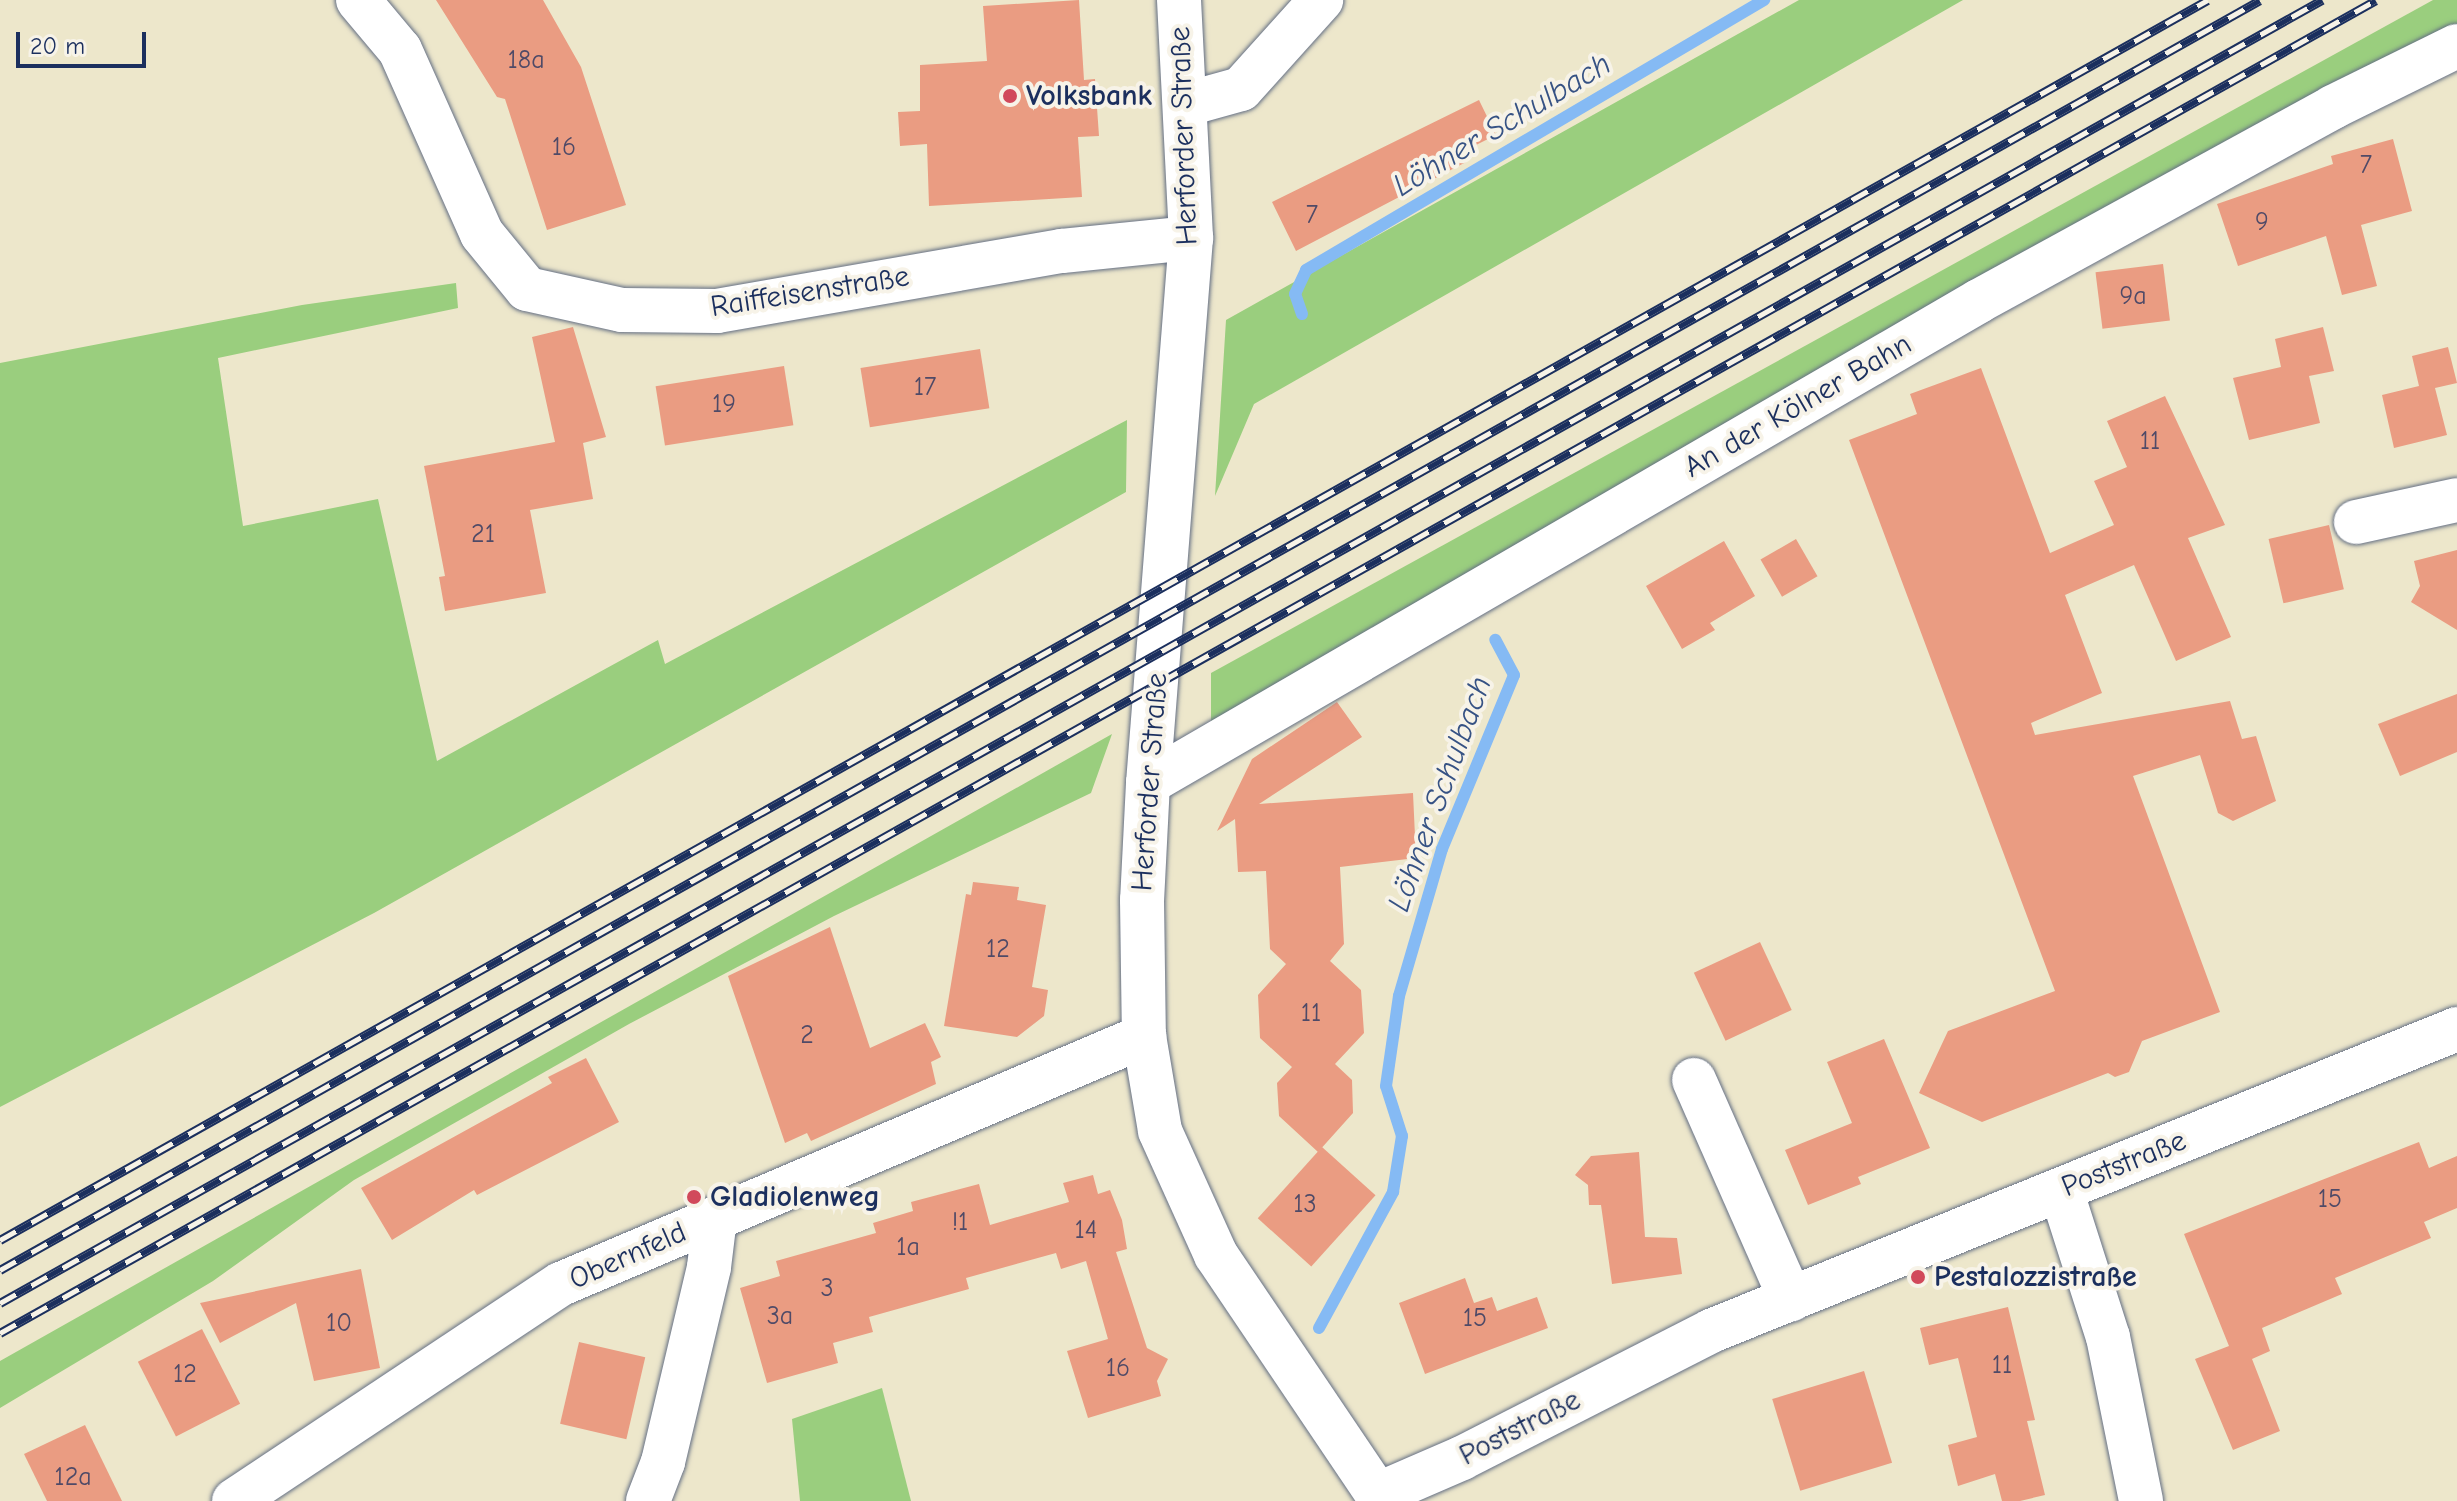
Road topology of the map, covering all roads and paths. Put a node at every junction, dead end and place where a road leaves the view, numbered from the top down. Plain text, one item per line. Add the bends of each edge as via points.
1 (358, 0) edge
2 (1179, 0) edge
3 (1321, 0) edge
4 (2457, 46) edge
5 (1187, 104) junction
6 (1191, 238) junction
7 (2457, 500) edge
8 (2356, 522) dead end
9 (1148, 783) junction
10 (2457, 1029) edge
11 (1144, 1036) junction
12 (1694, 1080) dead end
13 (2061, 1190) junction
14 (715, 1218) junction
15 (1791, 1300) junction
16 (1381, 1498) edge
17 (234, 1501) edge
18 (648, 1501) edge
19 (2141, 1501) edge

1 - 6 street, Raiffeisenstraße via 400,50 482,234 527,289 622,310 717,311 1062,251
2 - 5 street, Herforder Straße
3 - 5 street via 1241,89
4 - 9 street, An der Kölner Bahn via 2333,107 1979,301
5 - 6 street, Herforder Straße
6 - 9 street, Herforder Straße
7 - 8 street
9 - 11 street, Herforder Straße via 1142,900
10 - 13 street, Poststraße
11 - 14 street, Obernfeld
11 - 16 street, Herforder Straße via 1160,1131 1216,1255
12 - 15 street
13 - 15 street, Poststraße
13 - 19 street via 2108,1337
14 - 17 street, Obernfeld via 561,1284
14 - 18 street via 663,1462
15 - 16 street, Poststraße via 1711,1331

